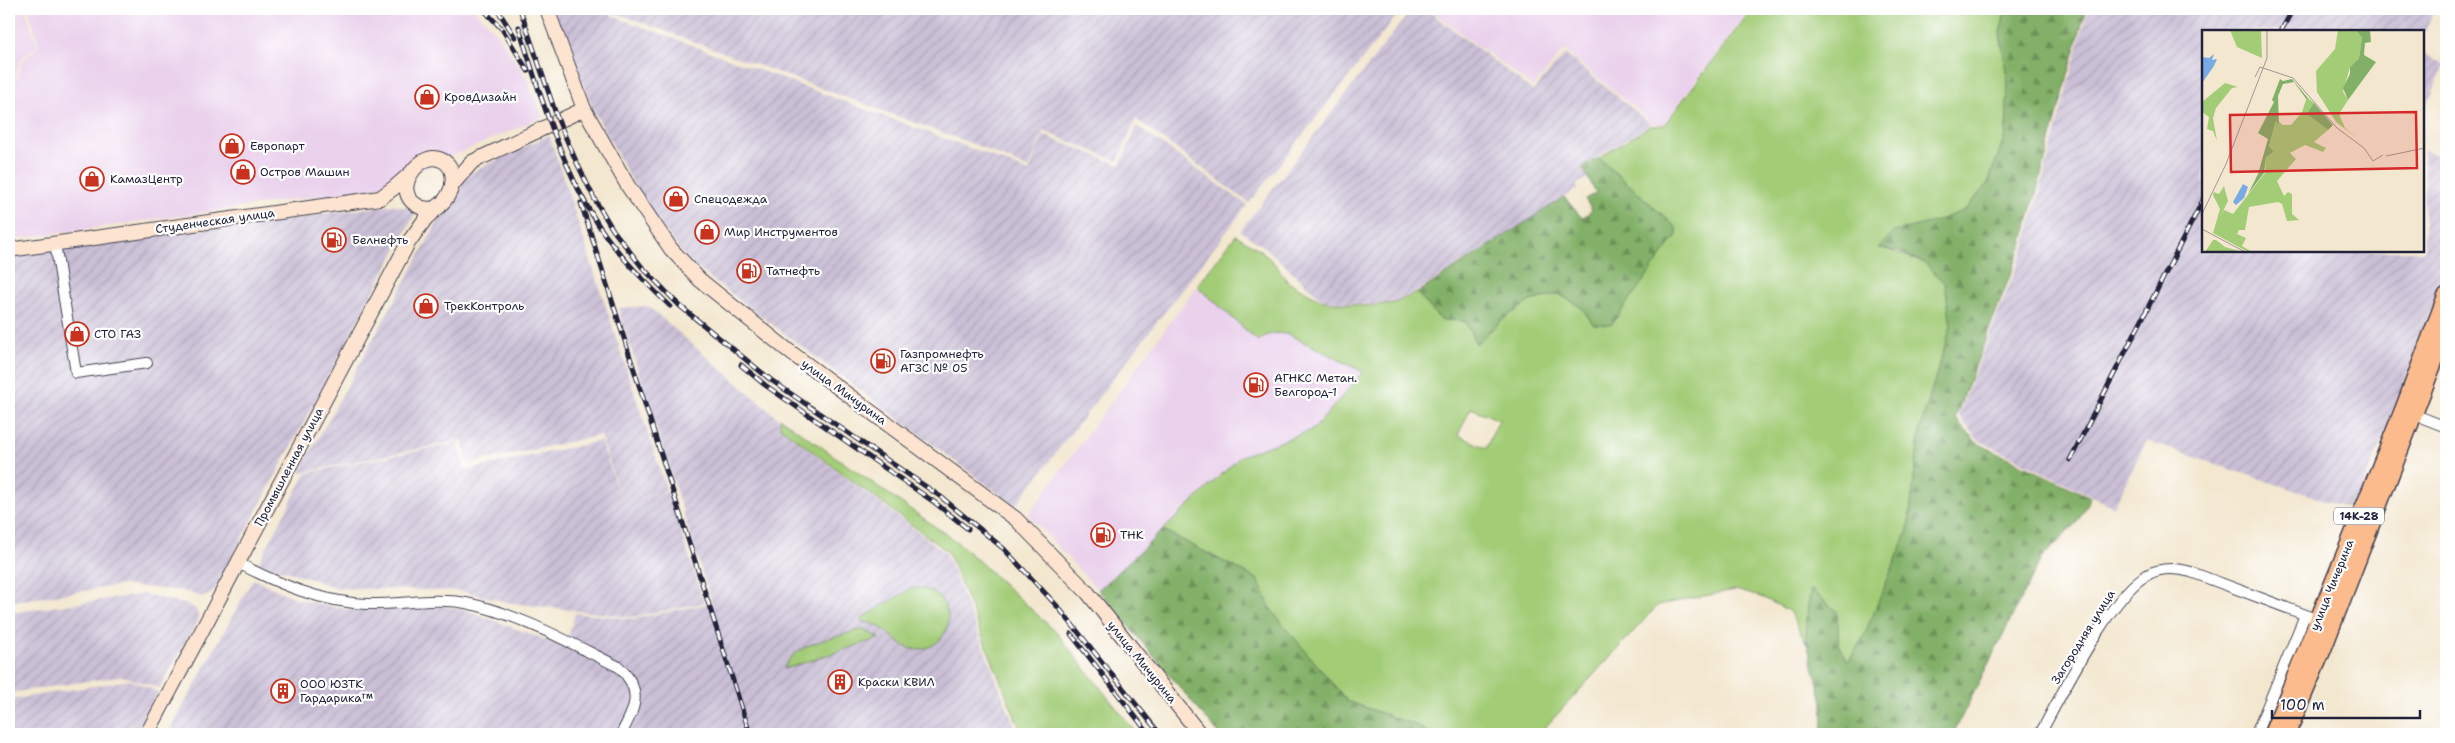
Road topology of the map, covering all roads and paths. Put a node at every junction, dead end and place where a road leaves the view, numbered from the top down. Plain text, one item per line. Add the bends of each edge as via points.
1 (547, 9) edge
2 (584, 109) junction
3 (445, 162) junction
4 (472, 162) junction
5 (412, 172) junction
6 (452, 185) junction
7 (380, 198) junction
8 (413, 203) junction
9 (440, 206) junction
10 (415, 232) junction
11 (55, 243) junction
12 (9, 250) edge
13 (2446, 296) edge
14 (2446, 331) edge
15 (147, 363) dead end
16 (2408, 412) junction
17 (2446, 427) edge
18 (238, 564) junction
19 (2318, 620) junction
20 (147, 734) edge
21 (621, 734) edge
22 (1200, 734) edge
23 (2040, 734) edge
24 (2256, 734) edge
25 (2272, 734) edge
26 (2287, 734) edge

1 - 2 main road, улица Мичурина
2 - 4 main road
2 - 22 main road, улица Мичурина via 651,222 670,249 700,280 790,352 1016,519 1088,593
3 - 4 main road
3 - 5 main road via 437,158 427,159
3 - 6 main road via 452,172
4 - 6 main road
5 - 7 main road, Студенческая улица
5 - 8 main road via 407,190
6 - 9 main road
7 - 8 main road
7 - 11 main road, Студенческая улица
8 - 9 main road via 428,209
8 - 10 main road
9 - 10 main road, Промышленная улица
10 - 18 main road, Промышленная улица
11 - 12 main road, Студенческая улица
11 - 15 street via 76,373
13 - 16 main road, улица Чичерина / 14К-28
14 - 16 main road, улица Чичерина / 14К-28
16 - 17 street
16 - 19 main road, улица Чичерина / 14К-28
18 - 20 main road, Промышленная улица
18 - 21 street via 296,591 332,600 368,604 444,600 466,603 539,628 619,667 629,677 635,690 635,703
19 - 23 street, Загородняя улица via 2177,568 2146,575 2126,591 2080,662
19 - 24 street
19 - 25 main road, улица Чичерина / 14К-28
19 - 26 main road, улица Чичерина / 14К-28

